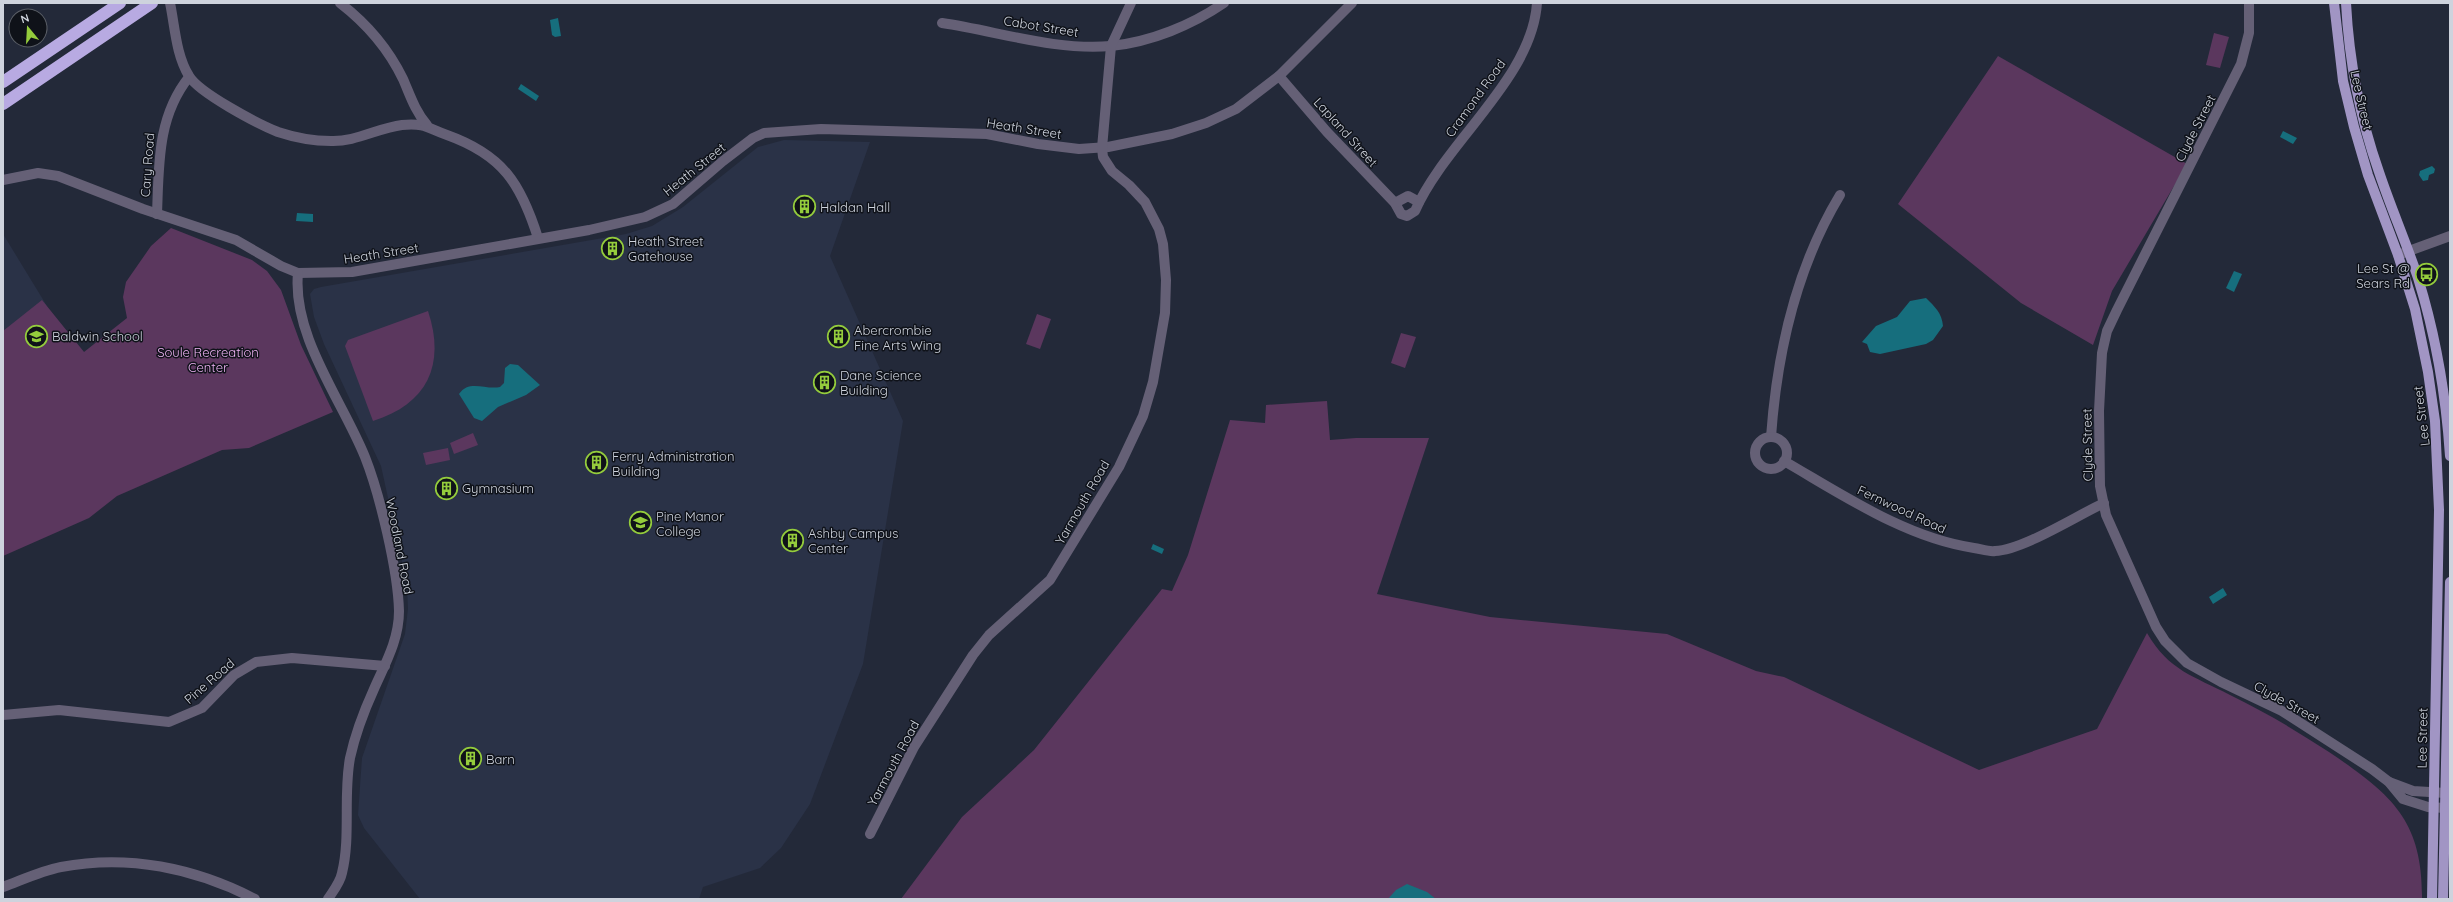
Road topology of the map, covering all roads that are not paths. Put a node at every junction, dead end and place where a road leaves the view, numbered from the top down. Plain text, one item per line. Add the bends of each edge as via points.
1 (120, 3) edge
2 (152, 3) edge
3 (170, 3) edge
4 (340, 3) edge
5 (1131, 3) edge
6 (1224, 3) edge
7 (1352, 3) edge
8 (1537, 3) edge
9 (2249, 3) edge
10 (2334, 3) edge
11 (2346, 3) edge
12 (942, 23) dead end
13 (1112, 46) junction
14 (1280, 76) junction
15 (189, 77) junction
16 (3, 82) edge
17 (3, 104) edge
18 (427, 125) junction
19 (1102, 148) junction
20 (3, 180) edge
21 (1840, 194) dead end
22 (1419, 202) junction
23 (1395, 204) junction
24 (157, 214) junction
25 (2450, 236) edge
26 (538, 238) junction
27 (2409, 251) junction
28 (2398, 255) junction
29 (298, 273) junction
30 (1771, 437) junction
31 (2450, 456) edge
32 (1784, 461) junction
33 (2104, 504) junction
34 (2450, 582) edge
35 (385, 666) junction
36 (3, 715) edge
37 (2388, 782) junction
38 (2434, 792) junction
39 (2446, 793) junction
40 (2434, 807) junction
41 (2445, 808) junction
42 (870, 834) dead end
43 (2432, 883) junction
44 (2447, 883) edge
45 (3, 886) edge
46 (255, 899) edge
47 (328, 899) edge
48 (2432, 899) edge
49 (2444, 899) edge

1 - 16 highway
2 - 17 highway
3 - 15 street via 179,50
4 - 18 street via 371,29 402,77 420,116
5 - 13 street
6 - 13 street, Cabot Street via 1203,18 1176,30
7 - 14 street, Heath Street
8 - 22 street, Cramond Road via 1536,16 1525,48 1510,74 1454,148
9 - 33 street, Clyde Street via 2249,33 2241,64 2116,310 2104,342 2099,411 2100,486
10 - 28 main road, Lee Street via 2343,81 2354,127 2368,175
11 - 27 main road, Lee Street via 2355,79 2365,124 2379,171
12 - 13 street, Cabot Street via 1060,44
13 - 19 street
14 - 19 street, Heath Street via 1236,109 1206,123 1172,134
14 - 23 street, Lapland Street via 1327,132
15 - 18 street via 210,95 244,116 278,132 310,139 332,141 401,125
15 - 24 street, Cary Road via 172,101 165,121 160,147
18 - 26 street via 489,154 506,171 519,190
19 - 26 street, Heath Street via 1079,149 987,134 821,129 764,133 753,138 723,161 682,198 665,209 623,224
19 - 42 street, Yarmouth Road via 1103,157 1112,171 1130,185 1145,202 1159,229 1163,244 1165,313 1154,382 1143,416 1119,467 1050,580 989,635 972,654 914,747
20 - 24 street, Heath Street via 38,173 58,176
21 - 30 street via 1813,245 1797,292 1774,384
22 - 23 street via 1408,196
22 - 23 street, Lapland Street via 1415,211 1407,216 1401,214
24 - 29 street, Heath Street via 236,240
25 - 27 street
26 - 29 street, Heath Street via 352,272
27 - 28 street
27 - 31 main road, Lee Street via 2432,330 2445,402
28 - 38 main road, Lee Street via 2421,333 2433,399 2438,460
29 - 35 street, Woodland Road via 297,298 308,335 366,458 381,512 394,572 398,612 395,640
30 - 32 street via 1780,440 1786,447
30 - 32 street via 1758,444 1755,453 1758,462 1771,469
32 - 33 street, Fernwood Road via 1886,518 1921,534 1948,544 1995,552 2016,546
33 - 37 street, Clyde Street via 2106,515 2156,627 2165,641 2187,663 2282,711
34 - 39 main road, Lee Street
35 - 36 street, Pine Road via 292,658 256,662 234,675 202,708 169,722 60,710
35 - 47 street, Woodland Road via 373,690 353,746 349,767 342,873
37 - 38 street, Clyde Street via 2413,791
37 - 40 street, Clyde Street via 2403,799
38 - 39 street, Clyde Street
38 - 40 main road
39 - 41 main road
40 - 41 street, Clyde Street
40 - 43 main road
41 - 44 main road
43 - 44 street
43 - 48 main road
44 - 49 main road
45 - 46 street via 62,867 132,862 186,871

